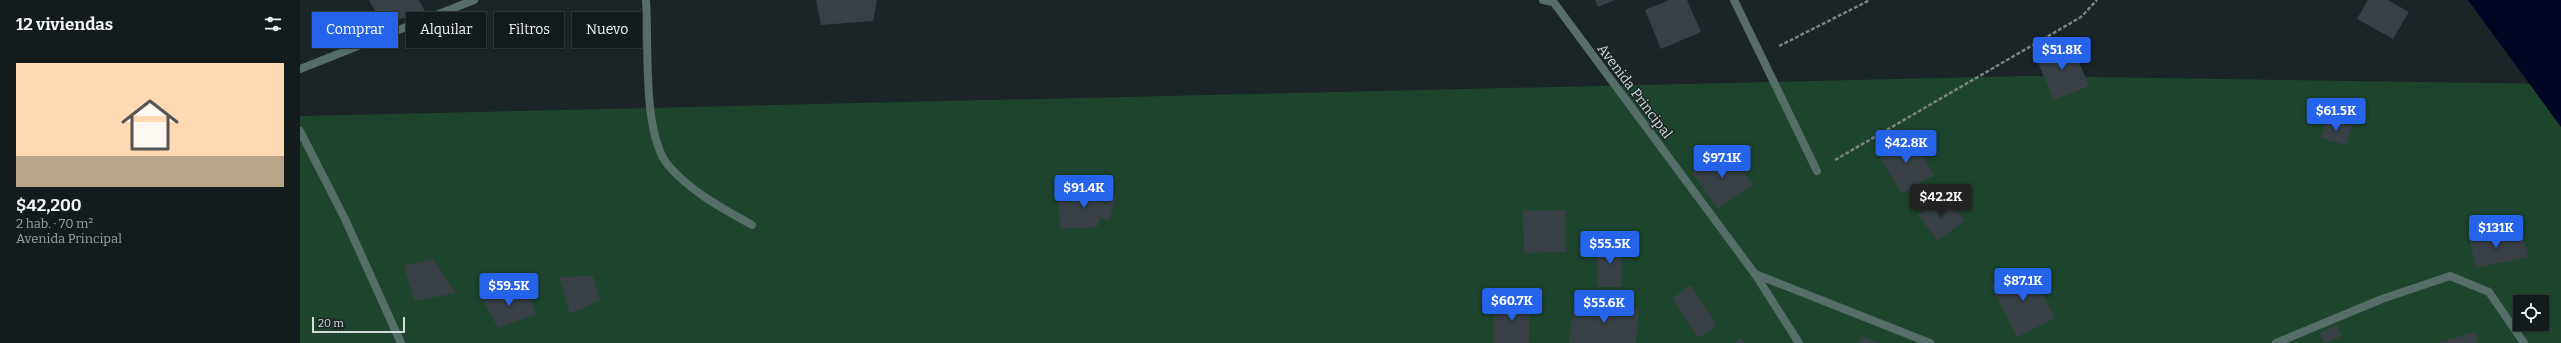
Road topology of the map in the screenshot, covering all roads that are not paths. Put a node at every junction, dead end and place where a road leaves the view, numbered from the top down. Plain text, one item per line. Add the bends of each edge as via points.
1 (474, 0) edge
2 (646, 0) edge
3 (1543, 0) edge
4 (1734, 0) edge
5 (1553, 1) edge
6 (300, 70) edge
7 (300, 131) edge
8 (1817, 171) road end
9 (752, 225) dead end
10 (1755, 274) junction
11 (2285, 341) edge
12 (401, 343) edge
13 (1799, 343) edge
14 (1930, 343) edge
15 (2276, 343) edge
16 (2524, 343) edge

1 - 6 street
2 - 9 street via 653,133 667,164 705,199
3 - 5 street
4 - 8 street
5 - 10 street, Avenida Principal
7 - 12 street via 345,219
10 - 13 street, Avenida Principal
10 - 14 street
11 - 15 street
11 - 16 street via 2382,299 2450,276 2489,292

